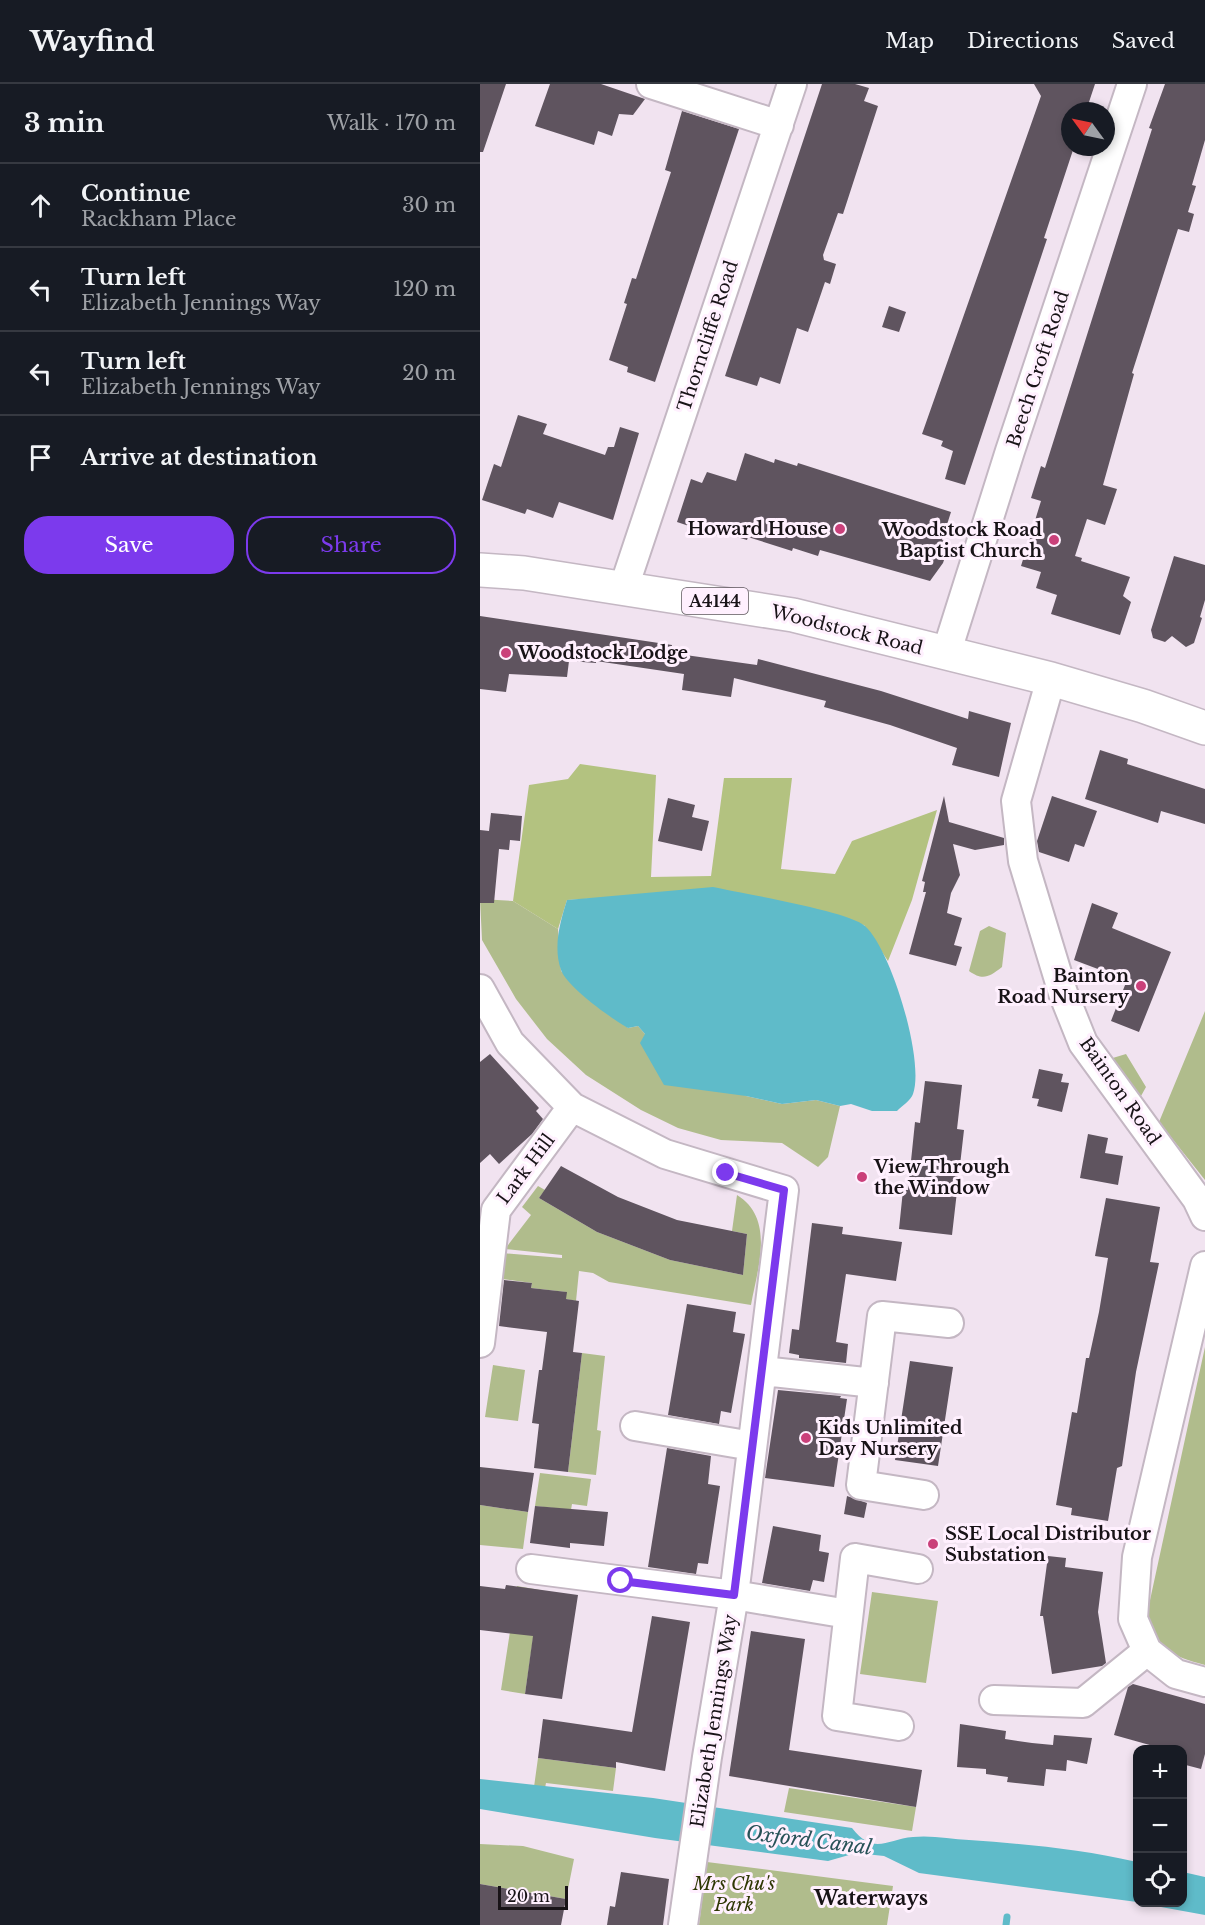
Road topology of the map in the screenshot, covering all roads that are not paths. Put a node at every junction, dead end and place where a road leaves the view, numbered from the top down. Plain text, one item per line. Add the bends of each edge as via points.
1 (651, 84) edge
2 (792, 84) edge
3 (1132, 84) edge
4 (779, 125) junction
5 (480, 570) edge
6 (624, 587) junction
7 (946, 654) junction
8 (1051, 679) junction
9 (1205, 728) edge
10 (480, 989) edge
11 (572, 1107) junction
12 (1205, 1216) edge
13 (1205, 1266) edge
14 (949, 1323) dead end
15 (480, 1343) edge
16 (762, 1371) junction
17 (874, 1383) junction
18 (634, 1426) dead end
19 (752, 1446) junction
20 (924, 1495) dead end
21 (531, 1569) dead end
22 (918, 1569) dead end
23 (734, 1595) junction
24 (848, 1614) junction
25 (1147, 1651) junction
26 (1205, 1682) edge
27 (994, 1700) dead end
28 (899, 1726) dead end
29 (685, 1911) edge

1 - 4 street
2 - 4 street, Thorncliffe Road
3 - 7 street, Beech Croft Road
4 - 6 street, Thorncliffe Road
5 - 6 main road, Woodstock Road / A4144
6 - 7 main road, Woodstock Road / A4144 via 793,615
7 - 8 main road, Woodstock Road / A4144
8 - 9 main road, Woodstock Road / A4144
8 - 12 street, Bainton Road via 1016,801 1023,861 1063,993 1083,1042 1197,1199
10 - 11 street, Elizabeth Jennings Way via 510,1043
11 - 15 street, Lark Hill via 496,1210
11 - 16 street, Elizabeth Jennings Way via 665,1154 784,1190
13 - 25 street via 1137,1557 1133,1619
14 - 17 street via 882,1316
16 - 17 street
16 - 19 street, Elizabeth Jennings Way
17 - 20 street via 861,1485
18 - 19 street
19 - 23 street, Elizabeth Jennings Way
21 - 23 street
22 - 24 street via 855,1557
23 - 24 street
23 - 29 street, Elizabeth Jennings Way
24 - 28 street via 837,1716
25 - 26 street via 1176,1674
25 - 27 street via 1083,1703

